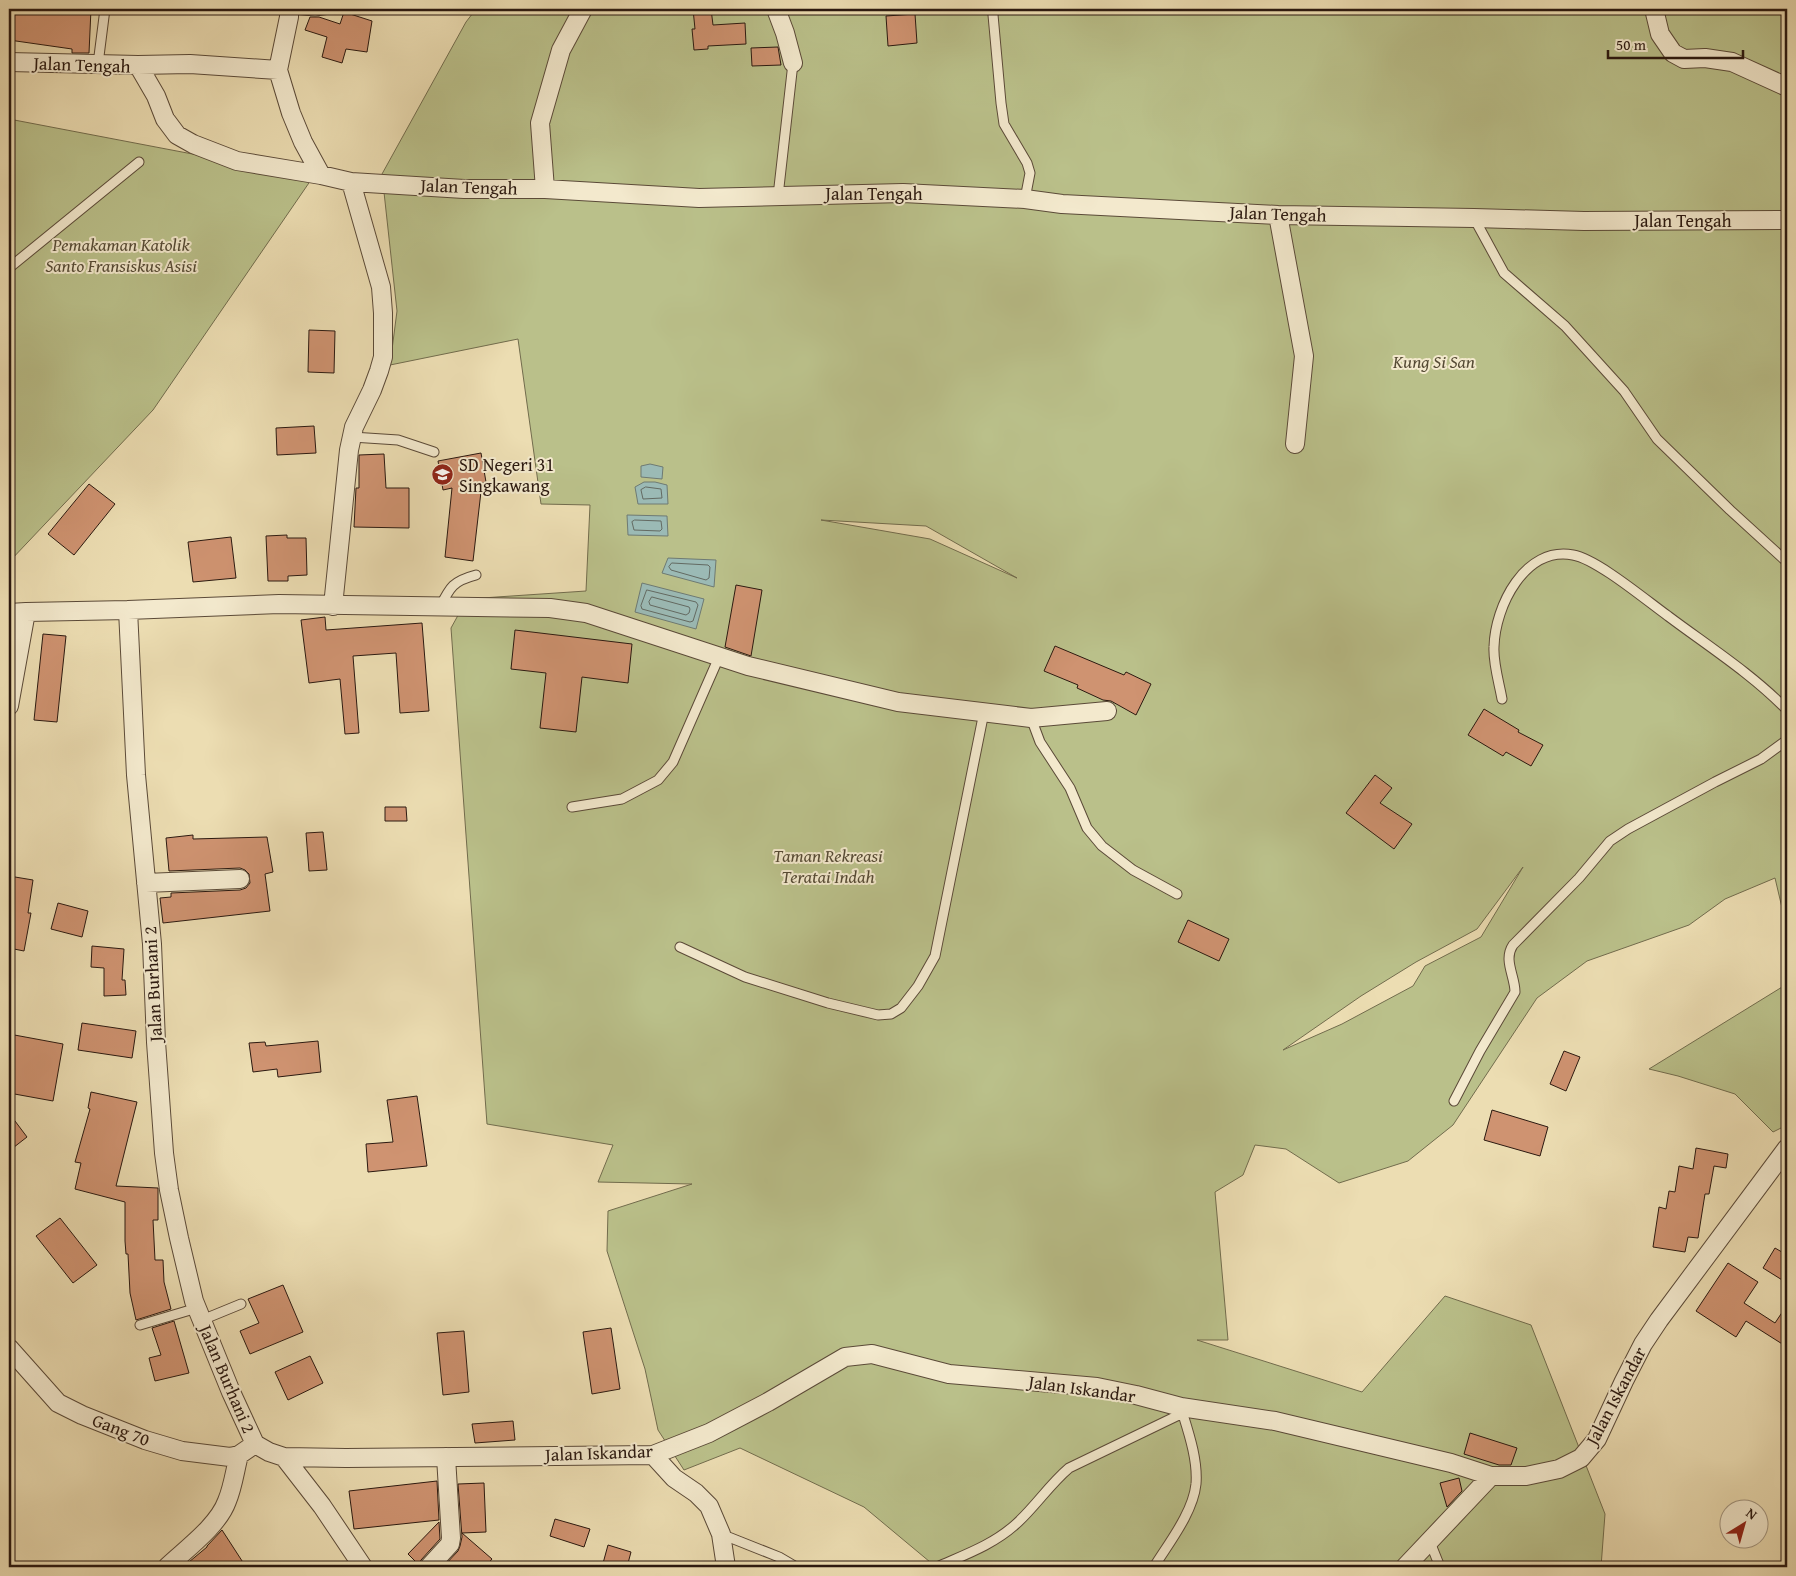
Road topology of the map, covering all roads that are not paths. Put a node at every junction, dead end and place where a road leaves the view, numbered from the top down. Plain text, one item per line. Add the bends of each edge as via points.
1 (105, 9) edge
2 (290, 9) edge
3 (330, 9) edge
4 (583, 9) edge
5 (776, 9) edge
6 (995, 9) edge
7 (1654, 9) edge
8 (9, 62) edge
9 (793, 63) joint
10 (98, 64) junction
11 (138, 65) junction
12 (278, 70) junction
13 (1787, 86) edge
14 (139, 162) dead end
15 (322, 175) junction
16 (351, 182) junction
17 (545, 189) junction
18 (778, 196) junction
19 (1026, 199) junction
20 (1278, 215) junction
21 (1474, 218) junction
22 (1787, 220) edge
23 (9, 268) edge
24 (352, 437) junction
25 (1295, 444) dead end
26 (434, 452) dead end
27 (1787, 562) edge
28 (476, 575) dead end
29 (333, 606) junction
30 (440, 607) junction
31 (128, 610) junction
32 (18, 613) edge
33 (719, 657) junction
34 (1502, 699) dead end
35 (9, 706) edge
36 (1787, 710) edge
37 (1107, 711) dead end
38 (984, 712) junction
39 (1031, 718) junction
40 (1787, 740) edge
41 (572, 807) dead end
42 (240, 879) dead end
43 (146, 883) junction
44 (1177, 894) dead end
45 (680, 948) dead end
46 (1454, 1101) dead end
47 (1787, 1148) edge
48 (241, 1304) dead end
49 (200, 1314) junction
50 (140, 1325) dead end
51 (9, 1348) edge
52 (1182, 1410) junction
53 (255, 1444) junction
54 (653, 1454) junction
55 (239, 1455) junction
56 (284, 1457) junction
57 (446, 1457) junction
58 (1491, 1476) junction
59 (721, 1534) junction
60 (1430, 1542) junction
61 (167, 1567) edge
62 (363, 1567) edge
63 (429, 1567) edge
64 (726, 1567) edge
65 (796, 1567) edge
66 (937, 1567) edge
67 (1154, 1567) edge
68 (1405, 1567) edge
69 (1440, 1567) edge

1 - 10 lane
2 - 3 lane
2 - 12 street
4 - 17 street via 560,50 540,123
5 - 9 street
6 - 19 lane via 1004,124 1030,173
7 - 13 street via 1660,34 1673,54 1684,59 1732,62
8 - 10 street, Jalan Tengah
9 - 18 lane
10 - 11 street, Jalan Tengah
11 - 12 street via 190,64
11 - 15 street, Jalan Tengah via 165,119 177,135 237,161
12 - 15 street via 291,114
14 - 23 lane
15 - 16 street, Jalan Tengah
16 - 17 street, Jalan Tengah via 464,189
16 - 24 street via 381,287 383,313 383,357
17 - 18 street, Jalan Tengah via 700,198
18 - 19 street, Jalan Tengah via 903,192
19 - 20 street, Jalan Tengah
20 - 21 street, Jalan Tengah
20 - 25 street via 1304,356
21 - 22 street, Jalan Tengah
21 - 27 lane via 1504,273 1565,326 1624,391 1657,439
24 - 26 lane via 398,440
24 - 29 street
28 - 30 lane via 454,584
29 - 30 street
29 - 31 street via 280,604
30 - 33 street via 550,608 586,613
31 - 32 street
31 - 43 street, Jalan Burhani 2 via 136,775
32 - 35 street
33 - 38 street via 898,702
33 - 41 lane via 673,762 658,780 622,799
34 - 36 lane via 1494,648 1496,626 1507,597 1536,561 1553,555 1572,554 1621,581 1747,675
37 - 39 street
38 - 39 street
38 - 45 lane via 935,956 901,1008 891,1014 878,1015 828,1003 746,977
39 - 44 lane via 1040,742 1070,788 1087,828 1102,846 1132,870
40 - 46 lane via 1762,759 1610,841 1579,878 1513,944 1508,957 1515,992
42 - 43 street
43 - 49 street, Jalan Burhani 2 via 164,1153 178,1238
47 - 58 street, Jalan Iskandar via 1659,1320 1624,1381 1597,1439 1580,1458 1559,1469 1526,1476
48 - 49 lane
49 - 50 lane
49 - 53 street, Jalan Burhani 2 via 230,1392
51 - 55 street, Gang 70 via 58,1404 82,1416 182,1451
52 - 54 street, Jalan Iskandar via 1097,1387 949,1374 872,1354 845,1357 709,1433
52 - 58 street, Jalan Iskandar via 1275,1421
52 - 66 lane via 1069,1468 1016,1524 987,1545
52 - 67 lane via 1196,1485 1180,1526
53 - 55 street
53 - 56 street, Jalan Iskandar
54 - 57 street, Jalan Iskandar
54 - 59 street via 674,1478 709,1506
55 - 61 street via 227,1502 208,1530
56 - 57 street, Jalan Iskandar
56 - 62 street
57 - 63 street via 451,1538 450,1544
58 - 60 street
59 - 64 street
59 - 65 lane
60 - 68 street
60 - 69 lane

